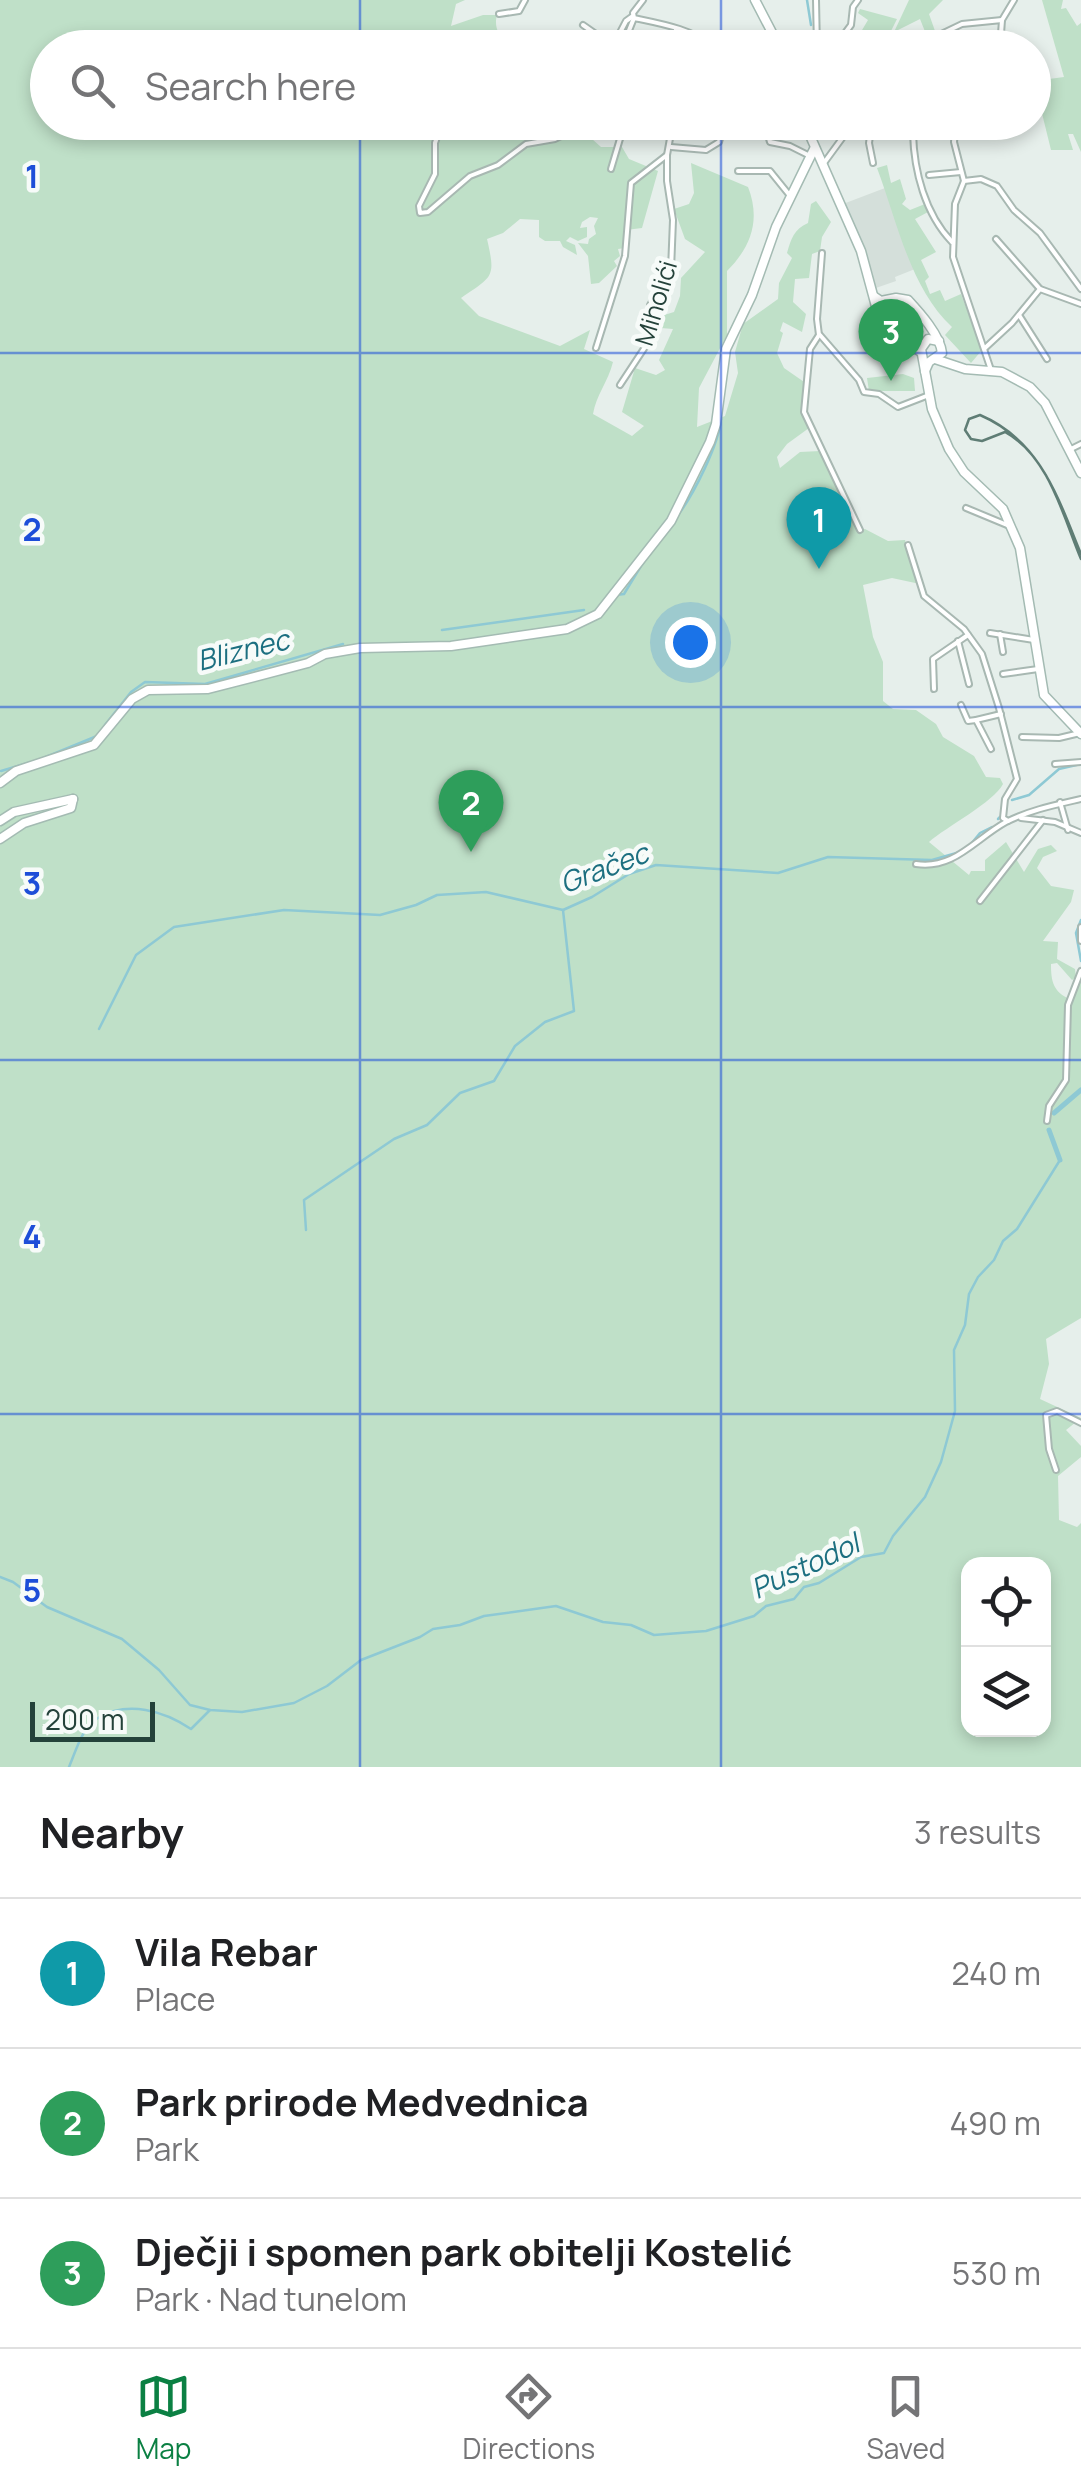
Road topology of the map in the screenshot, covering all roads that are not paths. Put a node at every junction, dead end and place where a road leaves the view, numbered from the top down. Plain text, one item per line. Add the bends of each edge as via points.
1 (525, 0) edge
2 (643, 0) edge
3 (754, 0) edge
4 (816, 0) edge
5 (858, 0) edge
6 (1014, 0) edge
7 (499, 14) dead end
8 (634, 17) junction
9 (1002, 20) junction
10 (583, 25) dead end
11 (676, 29) joint
12 (590, 30) edge
13 (622, 30) edge
14 (629, 30) edge
15 (679, 30) edge
16 (770, 30) edge
17 (817, 30) edge
18 (846, 30) edge
19 (950, 30) edge
20 (1001, 30) edge
21 (436, 140) edge
22 (548, 140) edge
23 (619, 140) edge
24 (671, 140) edge
25 (720, 140) edge
26 (769, 140) edge
27 (810, 140) edge
28 (841, 140) edge
29 (869, 140) edge
30 (913, 140) edge
31 (954, 140) edge
32 (670, 147) junction
33 (813, 154) junction
34 (666, 155) junction
35 (873, 164) dead end
36 (822, 165) junction
37 (611, 168) dead end
38 (738, 171) dead end
39 (961, 172) junction
40 (929, 175) dead end
41 (801, 178) junction
42 (964, 182) junction
43 (791, 197) junction
44 (996, 240) dead end
45 (952, 242) junction
46 (822, 253) dead end
47 (1040, 289) junction
48 (1081, 289) edge
49 (872, 293) junction
50 (884, 301) junction
51 (1081, 304) edge
52 (877, 310) junction
53 (1019, 314) junction
54 (819, 335) junction
55 (941, 346) junction
56 (596, 348) dead end
57 (986, 348) junction
58 (928, 357) junction
59 (1047, 359) dead end
60 (951, 363) junction
61 (991, 370) junction
62 (620, 385) dead end
63 (929, 395) junction
64 (1081, 444) edge
65 (1069, 450) junction
66 (1081, 473) edge
67 (966, 508) dead end
68 (1011, 526) junction
69 (860, 530) dead end
70 (908, 545) dead end
71 (990, 633) dead end
72 (1000, 634) junction
73 (968, 636) junction
74 (958, 640) junction
75 (1036, 640) junction
76 (1002, 652) dead end
77 (1040, 668) junction
78 (1004, 674) dead end
79 (969, 684) dead end
80 (934, 689) dead end
81 (960, 705) dead end
82 (1001, 714) junction
83 (976, 720) junction
84 (1081, 734) edge
85 (1022, 738) dead end
86 (991, 749) dead end
87 (1081, 762) edge
88 (1055, 764) dead end
89 (0, 784) edge
90 (1081, 798) edge
91 (1060, 802) junction
92 (1016, 819) junction
93 (0, 820) edge
94 (1043, 820) junction
95 (1008, 821) junction
96 (1068, 830) junction
97 (1081, 833) edge
98 (0, 839) edge
99 (916, 864) dead end
100 (980, 901) dead end
101 (1081, 926) edge
102 (1081, 941) edge
103 (1081, 971) edge
104 (1047, 1121) dead end
105 (1081, 1423) edge
106 (1056, 1470) dead end

1 - 7 street via 519,11
2 - 8 street
3 - 16 main road
4 - 17 street
5 - 18 street
6 - 9 street
8 - 11 street
8 - 13 street
8 - 14 street
9 - 19 street
9 - 20 street
10 - 12 street
11 - 15 street
21 - 22 street via 435,174 420,213 526,144
23 - 37 street
24 - 32 street, Miholići
25 - 32 street via 706,150
26 - 33 street
27 - 33 main road
28 - 36 street
29 - 35 street
30 - 45 street via 915,173
31 - 39 street
32 - 34 street, Miholići
33 - 36 main road
33 - 41 main road
34 - 56 street, Miholići via 631,183 625,256
34 - 62 street, Miholići via 674,220 671,270 650,306 649,341
36 - 41 main road
36 - 49 main road via 861,251
38 - 43 street via 770,171
39 - 40 street
39 - 42 street
41 - 43 main road
42 - 45 street
42 - 48 street via 997,186
43 - 89 main road via 726,349 710,442 671,522 598,614 566,629 451,646 326,654 208,690 148,690 94,744
44 - 47 street
45 - 57 street
46 - 54 street
47 - 51 street
47 - 53 street
49 - 50 main road
49 - 52 main road
50 - 52 main road
50 - 55 main road via 908,300
52 - 58 main road via 896,338
53 - 57 street
53 - 59 street
54 - 63 street via 864,392 898,407
54 - 69 street via 811,346 804,412
55 - 58 main road
55 - 58 main road via 926,340
55 - 60 main road
57 - 61 street
58 - 60 main road
58 - 63 main road
60 - 61 main road
61 - 65 main road via 1036,392
63 - 68 main road via 951,455 999,504
64 - 65 street
65 - 66 main road
67 - 68 street
68 - 75 main road
70 - 73 street via 924,596
71 - 72 street
72 - 75 street
72 - 76 street
73 - 74 street
73 - 82 street via 980,649
74 - 79 street
74 - 80 street via 933,658
75 - 77 main road
77 - 78 street
77 - 84 main road via 1048,702
81 - 83 street via 968,721
82 - 83 street
82 - 95 street via 1017,779 1003,807
83 - 86 street
84 - 85 street
87 - 88 street
90 - 91 street
91 - 92 street
91 - 96 street
92 - 94 street
92 - 95 street
93 - 98 main road via 73,800 67,810 24,822
94 - 96 street
94 - 100 street
95 - 99 street via 958,857
96 - 97 street
101 - 102 street
103 - 104 street via 1068,1005 1066,1080
105 - 106 street via 1058,1411 1046,1415

